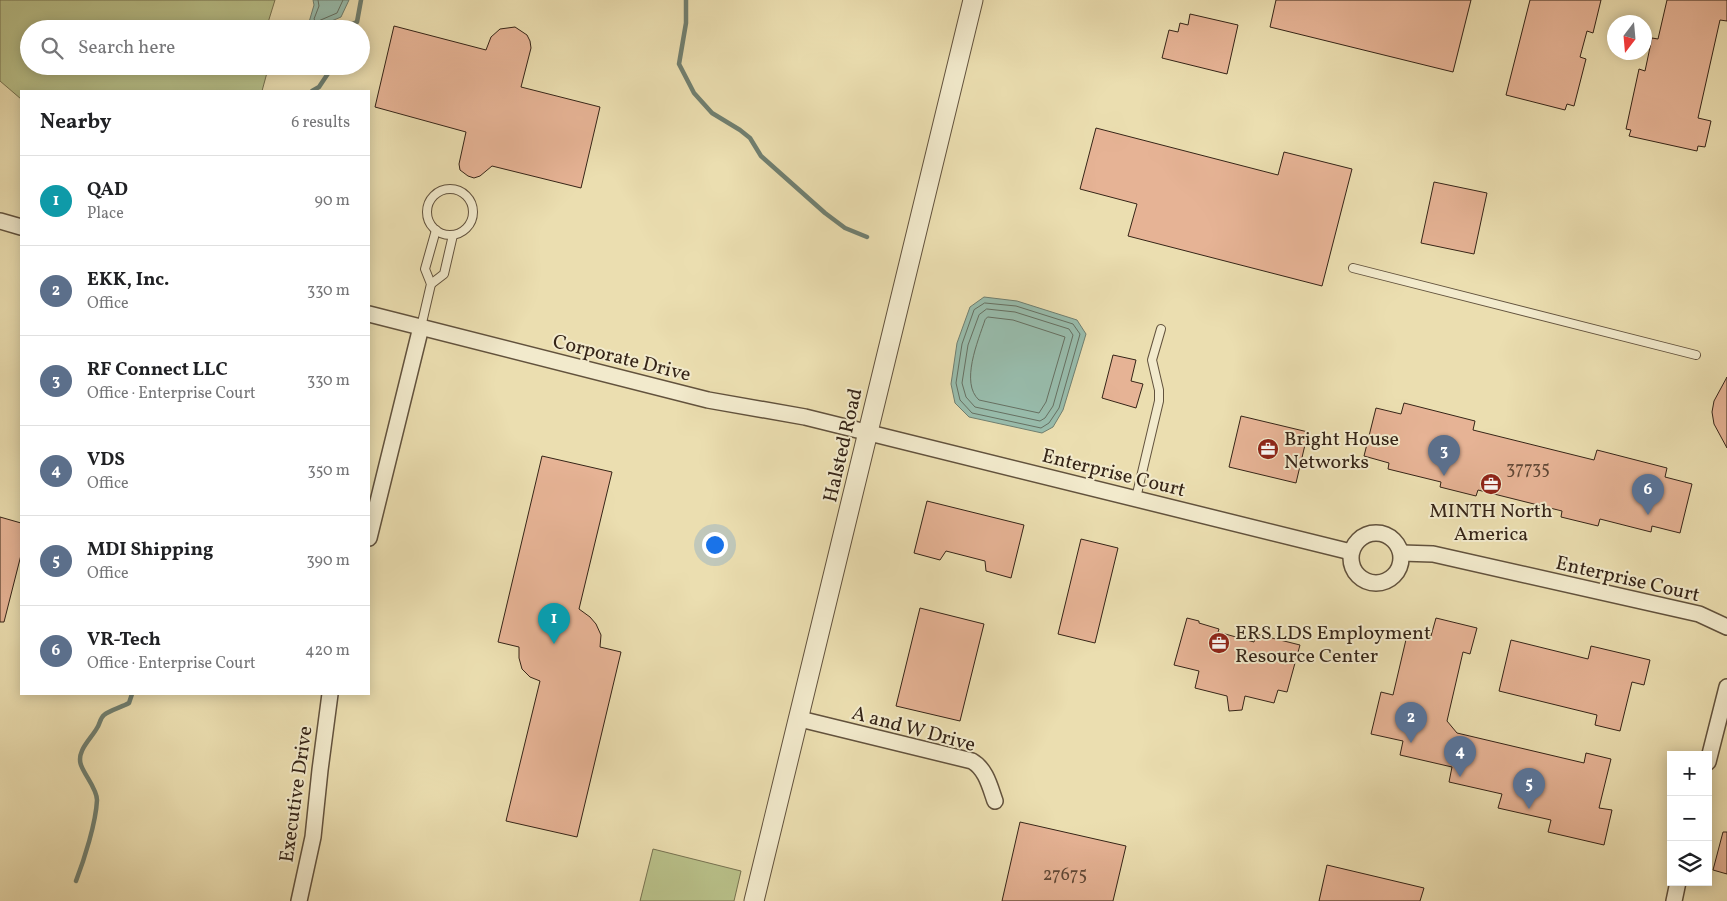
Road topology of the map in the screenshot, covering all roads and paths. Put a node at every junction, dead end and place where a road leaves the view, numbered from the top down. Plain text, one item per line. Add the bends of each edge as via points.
1 (973, 0) edge
2 (0, 221) edge
3 (20, 227) edge
4 (436, 230) junction
5 (453, 235) junction
6 (1353, 268) dead end
7 (431, 284) junction
8 (370, 314) edge
9 (421, 327) junction
10 (1161, 329) dead end
11 (1696, 354) dead end
12 (868, 432) junction
13 (1136, 498) junction
14 (370, 534) edge
15 (1351, 552) junction
16 (1401, 553) junction
17 (1727, 627) edge
18 (1727, 687) edge
19 (330, 695) edge
20 (800, 719) junction
21 (1711, 751) edge
22 (995, 801) dead end
23 (1677, 886) edge
24 (298, 901) edge
25 (754, 901) edge
26 (1674, 901) edge

1 - 12 street, Halsted Road
2 - 3 street
4 - 5 lane
4 - 5 lane via 427,215 432,198 447,189 456,190 470,200 473,209 468,226
4 - 7 lane via 425,268
5 - 7 lane via 444,274
6 - 11 lane
7 - 9 lane
8 - 9 street, Corporate Drive
9 - 12 street, Corporate Drive via 708,400
9 - 14 street
10 - 13 lane via 1152,360 1159,401
12 - 13 street, Enterprise Court
12 - 20 street, Halsted Road
13 - 15 street, Enterprise Court
15 - 16 street via 1362,536 1372,532 1391,537
15 - 16 street via 1355,571 1371,582 1385,581 1397,572
16 - 17 street, Enterprise Court via 1433,554 1699,614
18 - 21 street
19 - 24 street, Executive Drive via 313,837
20 - 22 street, A and W Drive via 972,761 983,770
20 - 25 street, Halsted Road
23 - 26 street

